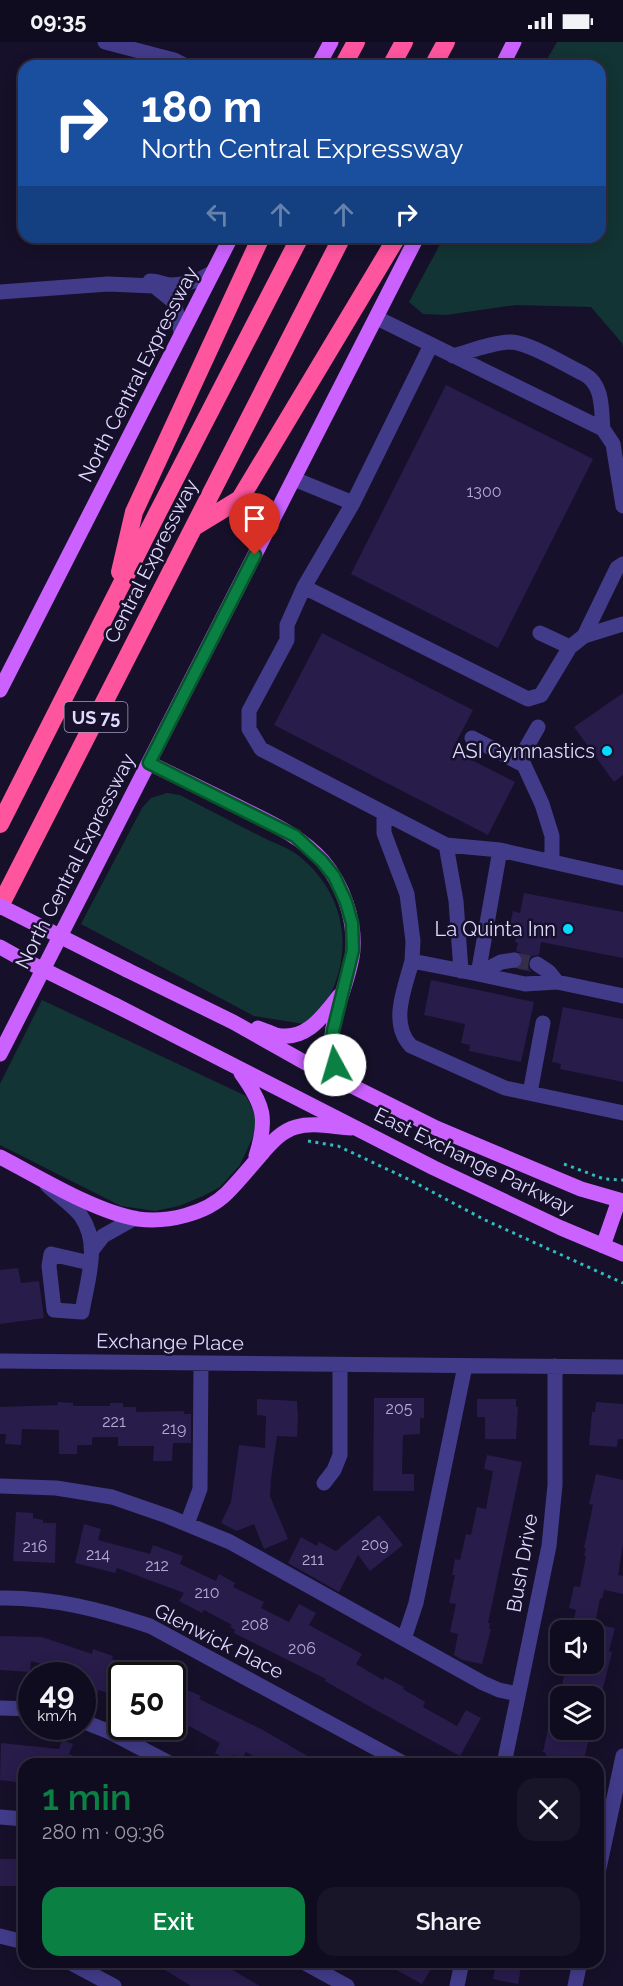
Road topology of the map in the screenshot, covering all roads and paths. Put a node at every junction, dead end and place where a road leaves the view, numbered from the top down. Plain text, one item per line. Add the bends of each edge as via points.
1 (105, 42) edge
2 (332, 42) edge
3 (356, 42) edge
4 (404, 42) edge
5 (446, 42) edge
6 (514, 42) edge
7 (174, 60) edge
8 (322, 60) edge
9 (346, 60) edge
10 (394, 60) edge
11 (436, 60) edge
12 (505, 60) edge
13 (228, 243) edge
14 (258, 243) edge
15 (297, 243) edge
16 (339, 243) edge
17 (393, 243) edge
18 (414, 243) edge
19 (213, 272) junction
20 (108, 284) junction
21 (0, 292) edge
22 (377, 318) junction
23 (181, 332) junction
24 (431, 345) junction
25 (453, 356) junction
26 (603, 429) junction
27 (294, 479) junction
28 (352, 503) junction
29 (623, 506) edge
30 (193, 528) junction
31 (623, 564) edge
32 (304, 587) junction
33 (113, 601) junction
34 (623, 624) edge
35 (540, 633) dead end
36 (584, 636) junction
37 (570, 647) junction
38 (0, 690) edge
39 (538, 727) dead end
40 (472, 738) dead end
41 (518, 762) junction
42 (149, 763) junction
43 (384, 814) junction
44 (0, 824) edge
45 (446, 845) junction
46 (501, 850) junction
47 (552, 862) junction
48 (623, 878) edge
49 (0, 906) edge
50 (0, 947) edge
51 (514, 960) tunnel mouth
52 (412, 961) junction
53 (537, 964) tunnel mouth
54 (460, 971) junction
55 (478, 974) junction
56 (556, 982) junction
57 (344, 988) junction
58 (623, 996) edge
59 (233, 1022) junction
60 (543, 1023) dead end
61 (0, 1054) edge
62 (239, 1070) junction
63 (530, 1093) junction
64 (375, 1098) junction
65 (623, 1113) edge
66 (358, 1128) junction
67 (301, 1140) dead end
68 (0, 1157) edge
69 (254, 1162) junction
70 (563, 1164) dead end
71 (37, 1177) junction
72 (623, 1180) edge
73 (622, 1196) edge
74 (135, 1218) junction
75 (603, 1246) junction
76 (623, 1254) edge
77 (623, 1283) edge
78 (0, 1361) edge
79 (201, 1363) junction
80 (340, 1365) junction
81 (465, 1366) junction
82 (555, 1366) junction
83 (623, 1367) edge
84 (324, 1483) dead end
85 (0, 1486) edge
86 (187, 1524) junction
87 (0, 1598) edge
88 (404, 1639) junction
89 (518, 1694) junction
90 (0, 1708) edge
91 (18, 1709) edge
92 (96, 1726) edge
93 (623, 1756) edge
94 (160, 1758) edge
95 (394, 1758) edge
96 (505, 1758) edge
97 (0, 1817) edge
98 (18, 1818) edge
99 (604, 1845) edge
100 (0, 1936) edge
101 (18, 1940) edge
102 (80, 1968) edge
103 (314, 1968) edge
104 (461, 1968) edge
105 (579, 1968) edge
106 (114, 1986) edge
107 (347, 1986) edge
108 (457, 1986) edge
109 (575, 1986) edge

1 - 7 street
2 - 8 main road
3 - 9 highway
4 - 10 highway
5 - 11 highway
6 - 12 main road
13 - 19 main road, North Central Expressway
14 - 33 highway via 134,512
15 - 33 highway, Central Expressway / US 75
16 - 30 highway, Central Expressway / US 75
17 - 30 highway via 240,499
18 - 22 main road, North Central Expressway
19 - 20 street via 183,284
19 - 23 main road, North Central Expressway
20 - 21 street
20 - 23 street via 154,286 174,302
22 - 24 street
22 - 27 main road, North Central Expressway
23 - 38 main road, North Central Expressway
24 - 25 street
24 - 28 street
25 - 26 street
25 - 26 street via 514,342 575,369 595,382
26 - 29 street via 613,444
27 - 28 street
27 - 42 main road, North Central Expressway
28 - 32 street
30 - 49 highway, Central Expressway / US 75
31 - 36 street via 617,568
32 - 37 street via 528,699 541,695
32 - 43 street via 288,625 287,640 249,711 249,729 261,749
33 - 44 highway, Central Expressway / US 75
34 - 36 street
35 - 37 street
36 - 37 street
39 - 41 street
40 - 41 street
41 - 47 street via 524,765 542,804 552,836
42 - 57 main road via 295,836 322,861 334,876 352,923 353,950
42 - 61 main road, North Central Expressway
43 - 45 street
43 - 52 street via 384,833 407,894
45 - 46 street
45 - 54 street via 456,901
46 - 47 street
46 - 55 street
47 - 48 street
49 - 59 main road, East Exchange Parkway, bridge
50 - 62 main road, East Exchange Parkway, bridge
51 - 55 street
52 - 54 street
52 - 63 street via 399,1012 404,1039 411,1046 495,1083
53 - 56 street
54 - 55 street
55 - 56 street via 525,984
56 - 58 street
57 - 59 main road via 318,1022 296,1035 279,1035
57 - 64 main road via 333,1031 331,1050 335,1065
59 - 64 main road, East Exchange Parkway
60 - 63 street
62 - 66 main road, East Exchange Parkway
62 - 69 main road via 257,1097 263,1119
63 - 65 street
64 - 73 main road, East Exchange Parkway via 581,1189
66 - 69 main road via 295,1127 272,1141
66 - 75 main road, East Exchange Parkway via 434,1168
67 - 77 path via 338,1146 485,1220
68 - 71 main road
69 - 74 main road via 212,1204 165,1219
70 - 72 path via 604,1179
71 - 74 main road via 102,1209
71 - 74 street via 81,1216 91,1237 91,1256 103,1236
73 - 75 main road
75 - 76 main road, East Exchange Parkway
78 - 79 street, Exchange Place
79 - 80 street, Exchange Place
79 - 86 street via 200,1489
80 - 81 street, Exchange Place
80 - 84 street via 340,1455
81 - 82 street, Exchange Place
81 - 88 street via 416,1604
82 - 83 street, Exchange Place
82 - 89 street, Bush Drive via 552,1515
85 - 86 street via 56,1488 112,1497
86 - 88 street via 230,1542
87 - 95 street, Glenwick Place via 72,1604 150,1626
88 - 89 street via 483,1683
89 - 96 street, Bush Drive
90 - 91 street
92 - 94 street
93 - 99 street
97 - 98 street
100 - 101 street
102 - 106 street
103 - 107 street
104 - 108 street
105 - 109 street

